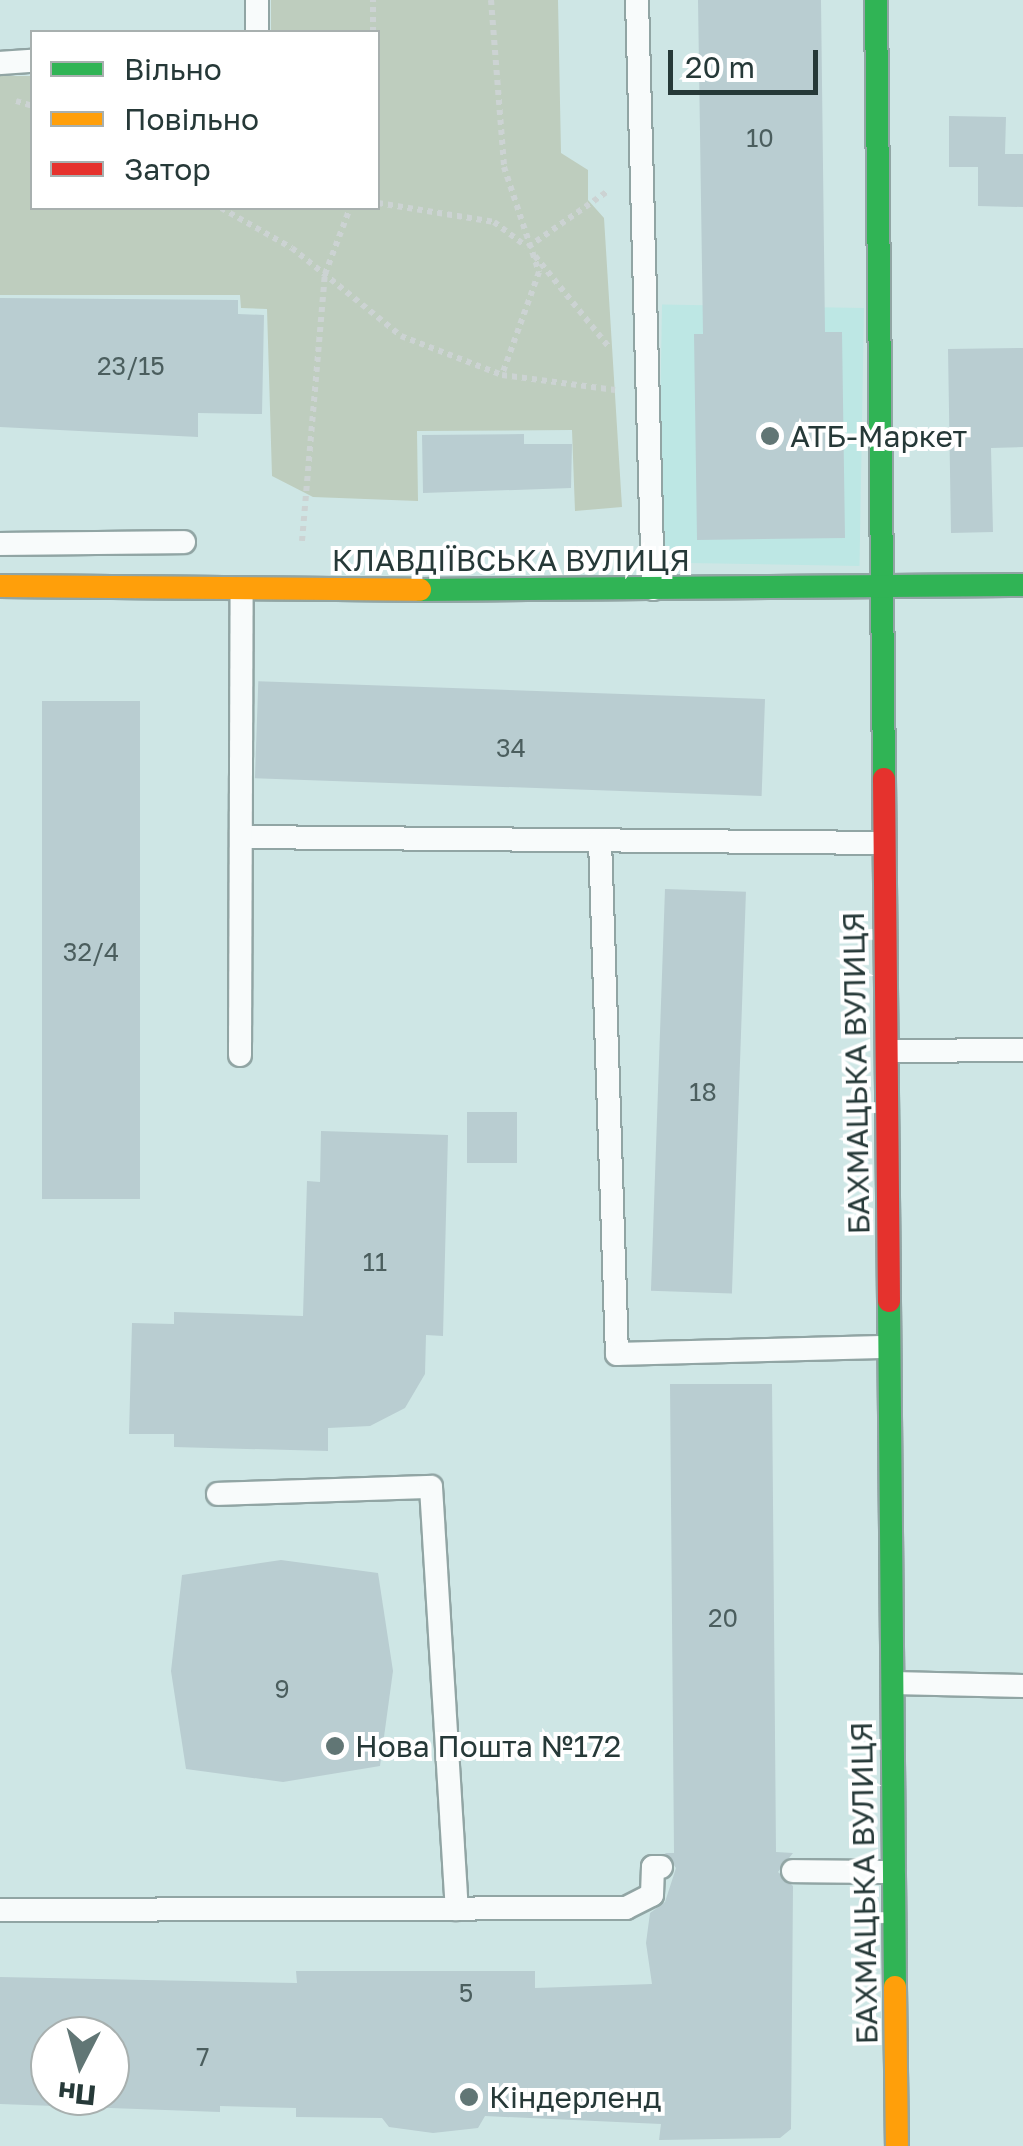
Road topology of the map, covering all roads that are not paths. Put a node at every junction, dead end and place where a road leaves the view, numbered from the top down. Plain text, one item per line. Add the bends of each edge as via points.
1 (257, 0) edge
2 (637, 0) edge
3 (876, 0) edge
4 (258, 30) edge
5 (0, 62) edge
6 (30, 62) edge
7 (184, 542) dead end
8 (0, 544) edge
9 (1023, 585) edge
10 (0, 586) edge
11 (882, 587) junction
12 (653, 589) junction
13 (242, 592) junction
14 (242, 837) junction
15 (600, 840) junction
16 (884, 843) junction
17 (1023, 1050) edge
18 (886, 1051) junction
19 (240, 1055) dead end
20 (889, 1348) junction
21 (218, 1494) dead end
22 (892, 1683) junction
23 (1023, 1686) edge
24 (661, 1867) dead end
25 (793, 1871) dead end
26 (894, 1872) junction
27 (457, 1909) junction
28 (0, 1910) edge
29 (897, 2146) edge

1 - 4 lane
2 - 12 lane
3 - 11 street, БАХМАЦЬКА ВУЛИЦЯ
5 - 6 lane
7 - 8 lane
9 - 11 street, КЛАВДІЇВСЬКА ВУЛИЦЯ
10 - 13 street, КЛАВДІЇВСЬКА ВУЛИЦЯ
11 - 12 street, КЛАВДІЇВСЬКА ВУЛИЦЯ
11 - 16 street, БАХМАЦЬКА ВУЛИЦЯ
12 - 13 street, КЛАВДІЇВСЬКА ВУЛИЦЯ
13 - 14 lane
14 - 15 lane
14 - 19 lane
15 - 16 lane
15 - 20 lane via 617,1354
16 - 18 street, БАХМАЦЬКА ВУЛИЦЯ
17 - 18 lane
18 - 20 street, БАХМАЦЬКА ВУЛИЦЯ
20 - 22 street, БАХМАЦЬКА ВУЛИЦЯ
21 - 27 lane via 431,1487
22 - 23 lane
22 - 26 street, БАХМАЦЬКА ВУЛИЦЯ
24 - 27 lane via 654,1867 652,1894 626,1908
25 - 26 lane
26 - 29 street, БАХМАЦЬКА ВУЛИЦЯ
27 - 28 lane

